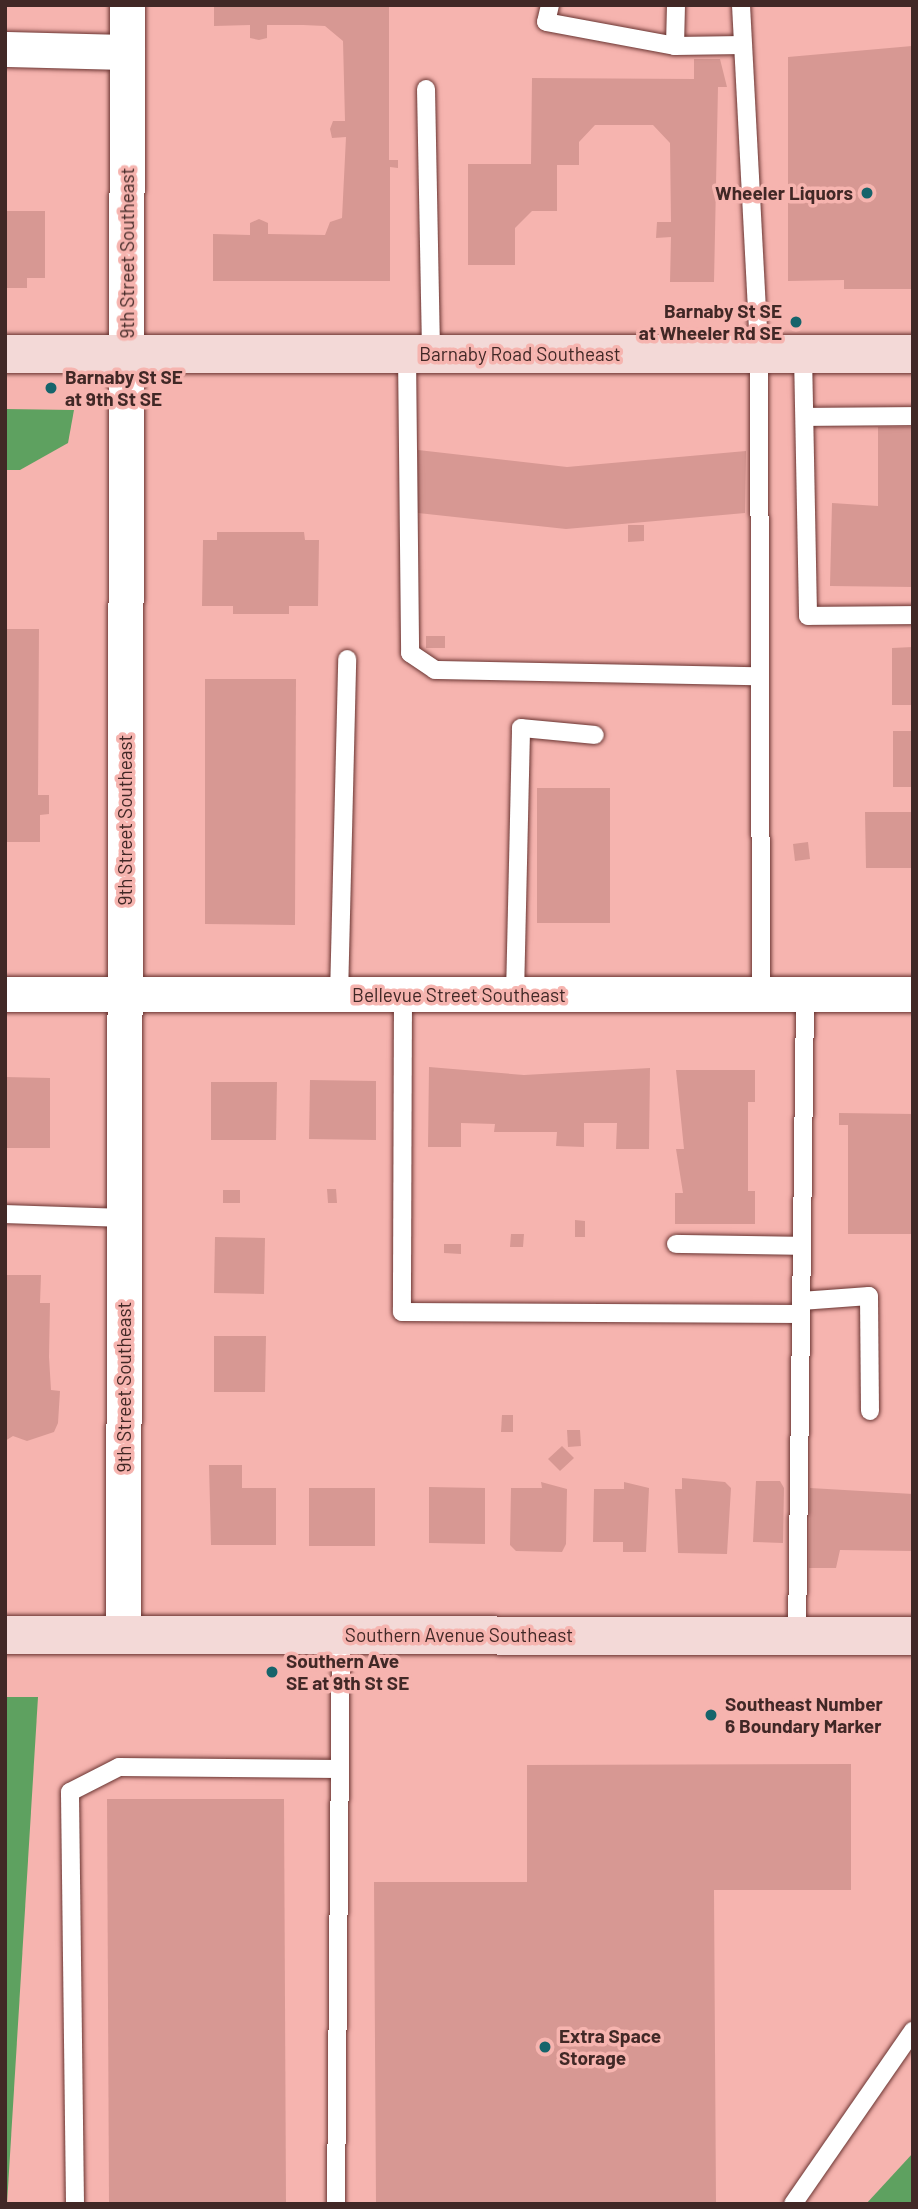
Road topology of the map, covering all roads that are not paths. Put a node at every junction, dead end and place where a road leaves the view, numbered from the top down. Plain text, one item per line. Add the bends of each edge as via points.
1 (127, 5) edge
2 (550, 5) edge
3 (676, 5) edge
4 (741, 5) edge
5 (743, 45) junction
6 (675, 46) junction
7 (5, 49) edge
8 (127, 52) junction
9 (426, 89) dead end
10 (5, 354) edge
11 (126, 354) junction
12 (419, 354) junction
13 (759, 354) junction
14 (803, 354) junction
15 (913, 354) edge
16 (913, 416) edge
17 (805, 417) junction
18 (913, 615) edge
19 (347, 659) dead end
20 (760, 676) junction
21 (594, 735) dead end
22 (5, 994) edge
23 (761, 994) junction
24 (913, 994) edge
25 (402, 995) junction
26 (514, 995) junction
27 (805, 995) junction
28 (124, 996) junction
29 (339, 996) junction
30 (5, 1213) edge
31 (124, 1218) junction
32 (676, 1244) dead end
33 (802, 1246) junction
34 (801, 1308) junction
35 (870, 1411) dead end
36 (123, 1634) junction
37 (341, 1635) junction
38 (5, 1636) edge
39 (797, 1636) junction
40 (913, 1636) edge
41 (340, 1769) junction
42 (913, 2031) edge
43 (75, 2204) edge
44 (336, 2204) edge
45 (793, 2204) edge

1 - 8 street, 9th Street Southeast
2 - 6 lane via 546,22
3 - 6 lane
4 - 5 lane
5 - 6 lane
5 - 13 lane
7 - 8 street
8 - 11 street, 9th Street Southeast
9 - 12 lane
10 - 11 main road, Barnaby Road Southeast
11 - 12 main road, Barnaby Road Southeast
11 - 28 street, 9th Street Southeast
12 - 13 main road, Barnaby Road Southeast
12 - 20 lane via 410,653 435,670
13 - 14 main road, Barnaby Road Southeast
13 - 20 lane
14 - 15 main road, Barnaby Road Southeast
14 - 17 lane
16 - 17 lane
17 - 18 lane via 808,616
19 - 29 lane
20 - 23 lane
21 - 26 lane via 521,728
22 - 28 street, Bellevue Street Southeast
23 - 26 street, Bellevue Street Southeast
23 - 27 street, Bellevue Street Southeast
24 - 27 street, Bellevue Street Southeast
25 - 26 street, Bellevue Street Southeast
25 - 29 street, Bellevue Street Southeast
25 - 34 lane via 402,1312
27 - 33 lane
28 - 29 street, Bellevue Street Southeast
28 - 31 street, 9th Street Southeast
30 - 31 lane
31 - 36 street, 9th Street Southeast
32 - 33 lane
33 - 34 lane
34 - 35 lane via 869,1296
34 - 39 lane
36 - 37 main road, Southern Avenue Southeast
36 - 38 main road, Southern Avenue Southeast
37 - 39 main road, Southern Avenue Southeast
37 - 41 lane
39 - 40 main road, Southern Avenue Southeast
41 - 43 lane via 119,1767 70,1791
41 - 44 lane
42 - 45 lane

